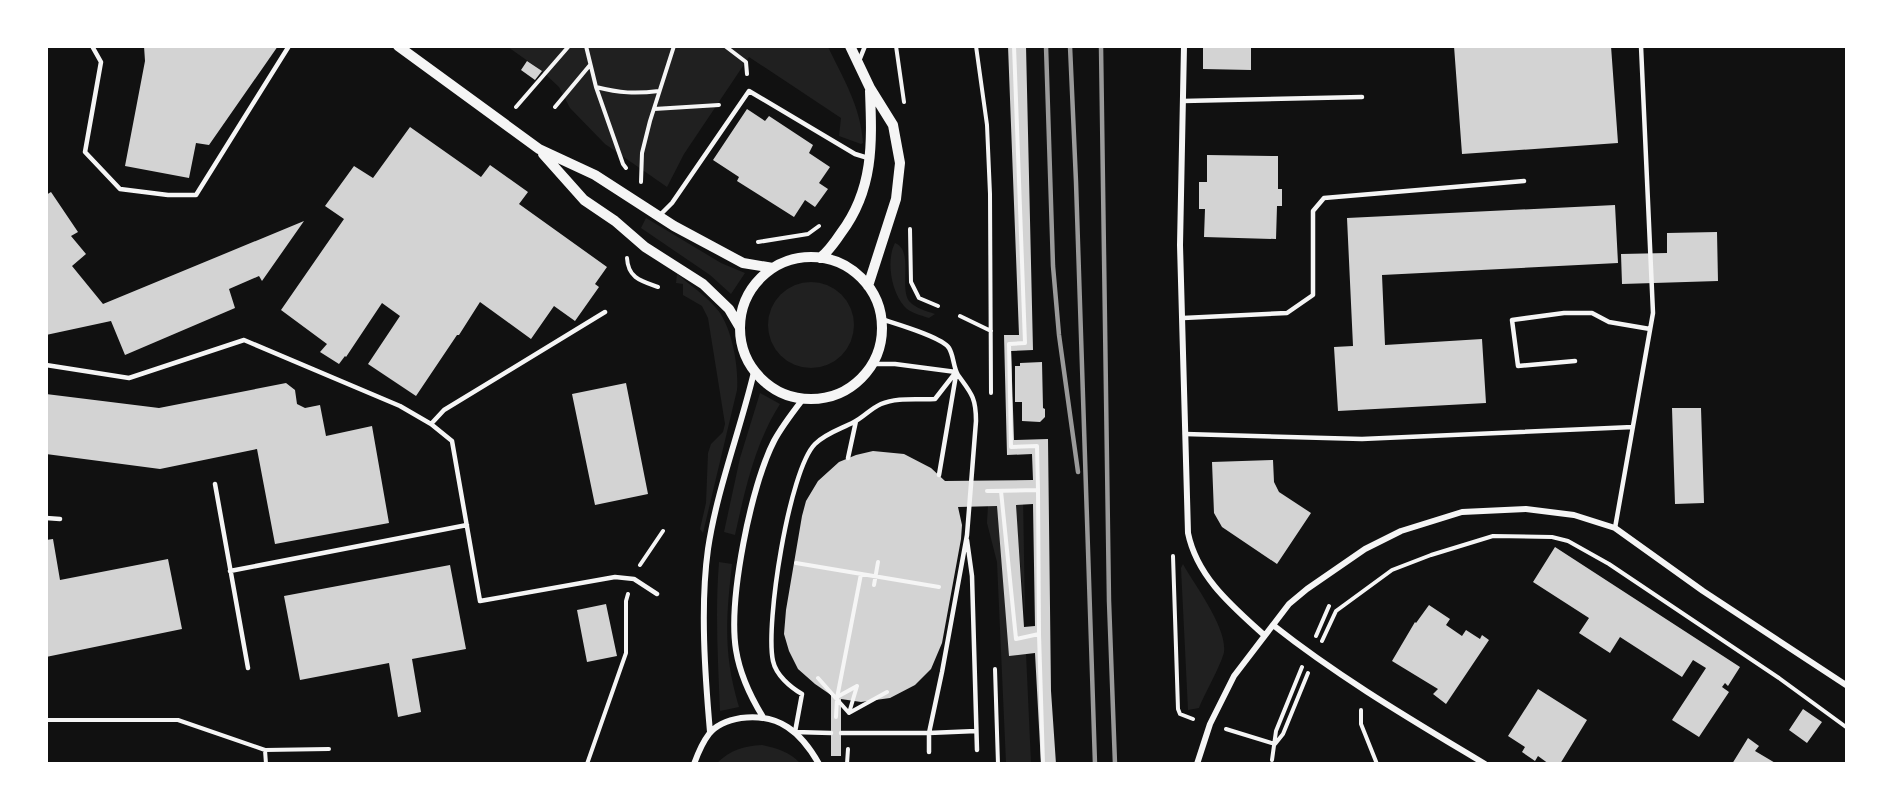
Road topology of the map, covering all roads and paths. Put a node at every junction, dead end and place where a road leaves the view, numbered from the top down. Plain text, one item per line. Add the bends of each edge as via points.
1 (92, 46) edge
2 (289, 46) edge
3 (398, 46) edge
4 (569, 46) edge
5 (586, 46) edge
6 (674, 46) edge
7 (725, 46) edge
8 (850, 46) edge
9 (865, 46) edge
10 (1014, 46) edge
11 (1184, 46) edge
12 (1641, 46) edge
13 (858, 63) junction
14 (591, 65) junction
15 (596, 87) junction
16 (870, 88) junction
17 (659, 91) junction
18 (748, 91) junction
19 (1362, 97) dead end
20 (1183, 101) junction
21 (739, 103) junction
22 (555, 107) dead end
23 (654, 110) junction
24 (503, 122) junction
25 (539, 149) junction
26 (870, 159) junction
27 (629, 170) dead end
28 (635, 176) dead end
29 (1524, 181) dead end
30 (641, 182) junction
31 (672, 203) junction
32 (659, 216) junction
33 (826, 220) dead end
34 (905, 223) dead end
35 (751, 242) dead end
36 (820, 258) junction
37 (773, 268) junction
38 (868, 286) junction
39 (938, 306) dead end
40 (605, 312) dead end
41 (960, 316) dead end
42 (1183, 318) junction
43 (881, 319) junction
44 (739, 326) junction
45 (1650, 329) junction
46 (991, 331) dead end
47 (1575, 361) dead end
48 (872, 364) junction
49 (46, 365) edge
50 (754, 372) junction
51 (956, 372) junction
52 (802, 399) junction
53 (856, 421) junction
54 (431, 424) junction
55 (1633, 427) junction
56 (1185, 434) junction
57 (848, 458) dead end
58 (939, 475) dead end
59 (215, 484) dead end
60 (1038, 490) junction
61 (1001, 491) junction
62 (983, 492) dead end
63 (46, 518) edge
64 (60, 519) dead end
65 (467, 525) junction
66 (1615, 528) junction
67 (663, 531) dead end
68 (967, 535) junction
69 (795, 562) dead end
70 (878, 562) dead end
71 (230, 571) junction
72 (861, 574) junction
73 (875, 576) junction
74 (634, 579) junction
75 (874, 585) dead end
76 (1175, 585) dead end
77 (957, 590) junction
78 (657, 594) dead end
79 (1329, 606) dead end
80 (1273, 625) junction
81 (1039, 634) junction
82 (1264, 635) junction
83 (1308, 653) junction
84 (1315, 657) junction
85 (248, 668) dead end
86 (818, 678) dead end
87 (1846, 685) edge
88 (887, 692) dead end
89 (849, 713) junction
90 (763, 717) junction
91 (1192, 718) dead end
92 (46, 720) edge
93 (1361, 724) dead end
94 (1846, 727) edge
95 (1230, 730) dead end
96 (976, 731) junction
97 (710, 732) junction
98 (795, 732) junction
99 (831, 733) dead end
100 (841, 733) dead end
101 (929, 733) junction
102 (1275, 744) junction
103 (330, 749) dead end
104 (848, 749) dead end
105 (265, 750) junction
106 (977, 750) dead end
107 (930, 752) dead end
108 (1272, 760) dead end
109 (266, 764) edge
110 (587, 764) edge
111 (694, 764) edge
112 (819, 764) edge
113 (847, 764) edge
114 (1043, 764) edge
115 (1197, 764) edge
116 (1377, 764) edge
117 (1485, 764) edge

1 - 2 lane via 101,62 85,152 120,189 168,195 196,195
3 - 24 street
4 - 24 path
5 - 14 path
6 - 17 path
7 - 18 path via 747,62
8 - 13 street
9 - 13 lane
10 - 60 path via 1025,343 1008,344 1011,447 1036,446
11 - 20 street
12 - 45 lane via 1653,303
13 - 16 street
14 - 15 path
14 - 22 path
15 - 17 path via 635,94
15 - 27 path via 623,164
16 - 26 street
16 - 38 street via 893,125 900,163 896,199
17 - 23 path
18 - 21 lane
18 - 26 lane
19 - 20 lane
20 - 42 street
21 - 23 path
21 - 31 lane
23 - 30 path via 642,153
24 - 25 street
25 - 32 street via 595,175
25 - 44 street via 584,200 645,247 703,284 729,309
26 - 36 street via 865,184 849,223
28 - 30 path
29 - 42 lane via 1324,198 1313,211 1313,295 1287,313
30 - 31 path
31 - 32 lane
32 - 37 street via 743,263
33 - 35 path via 808,234
34 - 39 path via 911,225 911,282 919,298
36 - 37 street via 804,257
36 - 38 street via 855,272
37 - 44 street via 749,292
38 - 43 street
40 - 54 lane via 444,410
41 - 46 path
42 - 56 street
43 - 48 street via 879,350
43 - 51 lane via 935,337 949,347
44 - 50 street via 741,342
45 - 47 lane via 1609,322 1592,313 1512,320 1518,366
45 - 55 lane
48 - 51 lane
48 - 52 street via 842,392
49 - 54 lane via 129,378 244,340 400,406
50 - 52 street via 767,385
50 - 97 street via 716,507 705,572
51 - 53 lane via 935,399 883,403
51 - 58 lane
51 - 68 lane via 976,404
52 - 90 street via 774,440 763,465 741,554 736,648 750,696
53 - 57 lane
53 - 98 lane via 832,431 814,445 804,462 787,522 770,646 773,664 789,686 802,694
54 - 65 lane via 452,441
55 - 56 lane via 1362,439
55 - 66 lane
56 - 82 street via 1192,550 1227,601
59 - 71 lane
60 - 61 path
60 - 81 path
61 - 62 path
61 - 81 path via 1016,639
63 - 64 lane
65 - 71 lane
65 - 74 lane via 480,601 615,577
66 - 80 street via 1574,515 1526,509 1462,512 1401,531 1365,549 1307,589
66 - 87 street
67 - 74 path
68 - 77 lane
68 - 96 lane via 972,576
69 - 72 path
70 - 73 path
71 - 85 lane
72 - 73 path
72 - 89 path via 837,698 857,686
73 - 75 path
73 - 77 path
74 - 78 lane
74 - 110 path via 626,601 626,653
76 - 91 path via 1178,709 1180,714
77 - 101 lane
79 - 83 path
80 - 82 street
80 - 83 street
81 - 114 path
82 - 115 street via 1222,699
83 - 84 street
83 - 102 path via 1276,731
84 - 94 path via 1336,611 1392,570 1493,536 1552,537 1568,541 1617,570
84 - 102 path via 1283,734
84 - 117 street
86 - 89 path
88 - 89 path
90 - 97 street via 729,720
90 - 98 street
92 - 105 path via 178,720
93 - 116 path
95 - 102 path
96 - 101 lane
96 - 106 lane
97 - 111 street
98 - 99 lane
98 - 112 street
100 - 101 lane
101 - 107 lane
102 - 108 path
103 - 105 path
104 - 113 path
105 - 109 path

